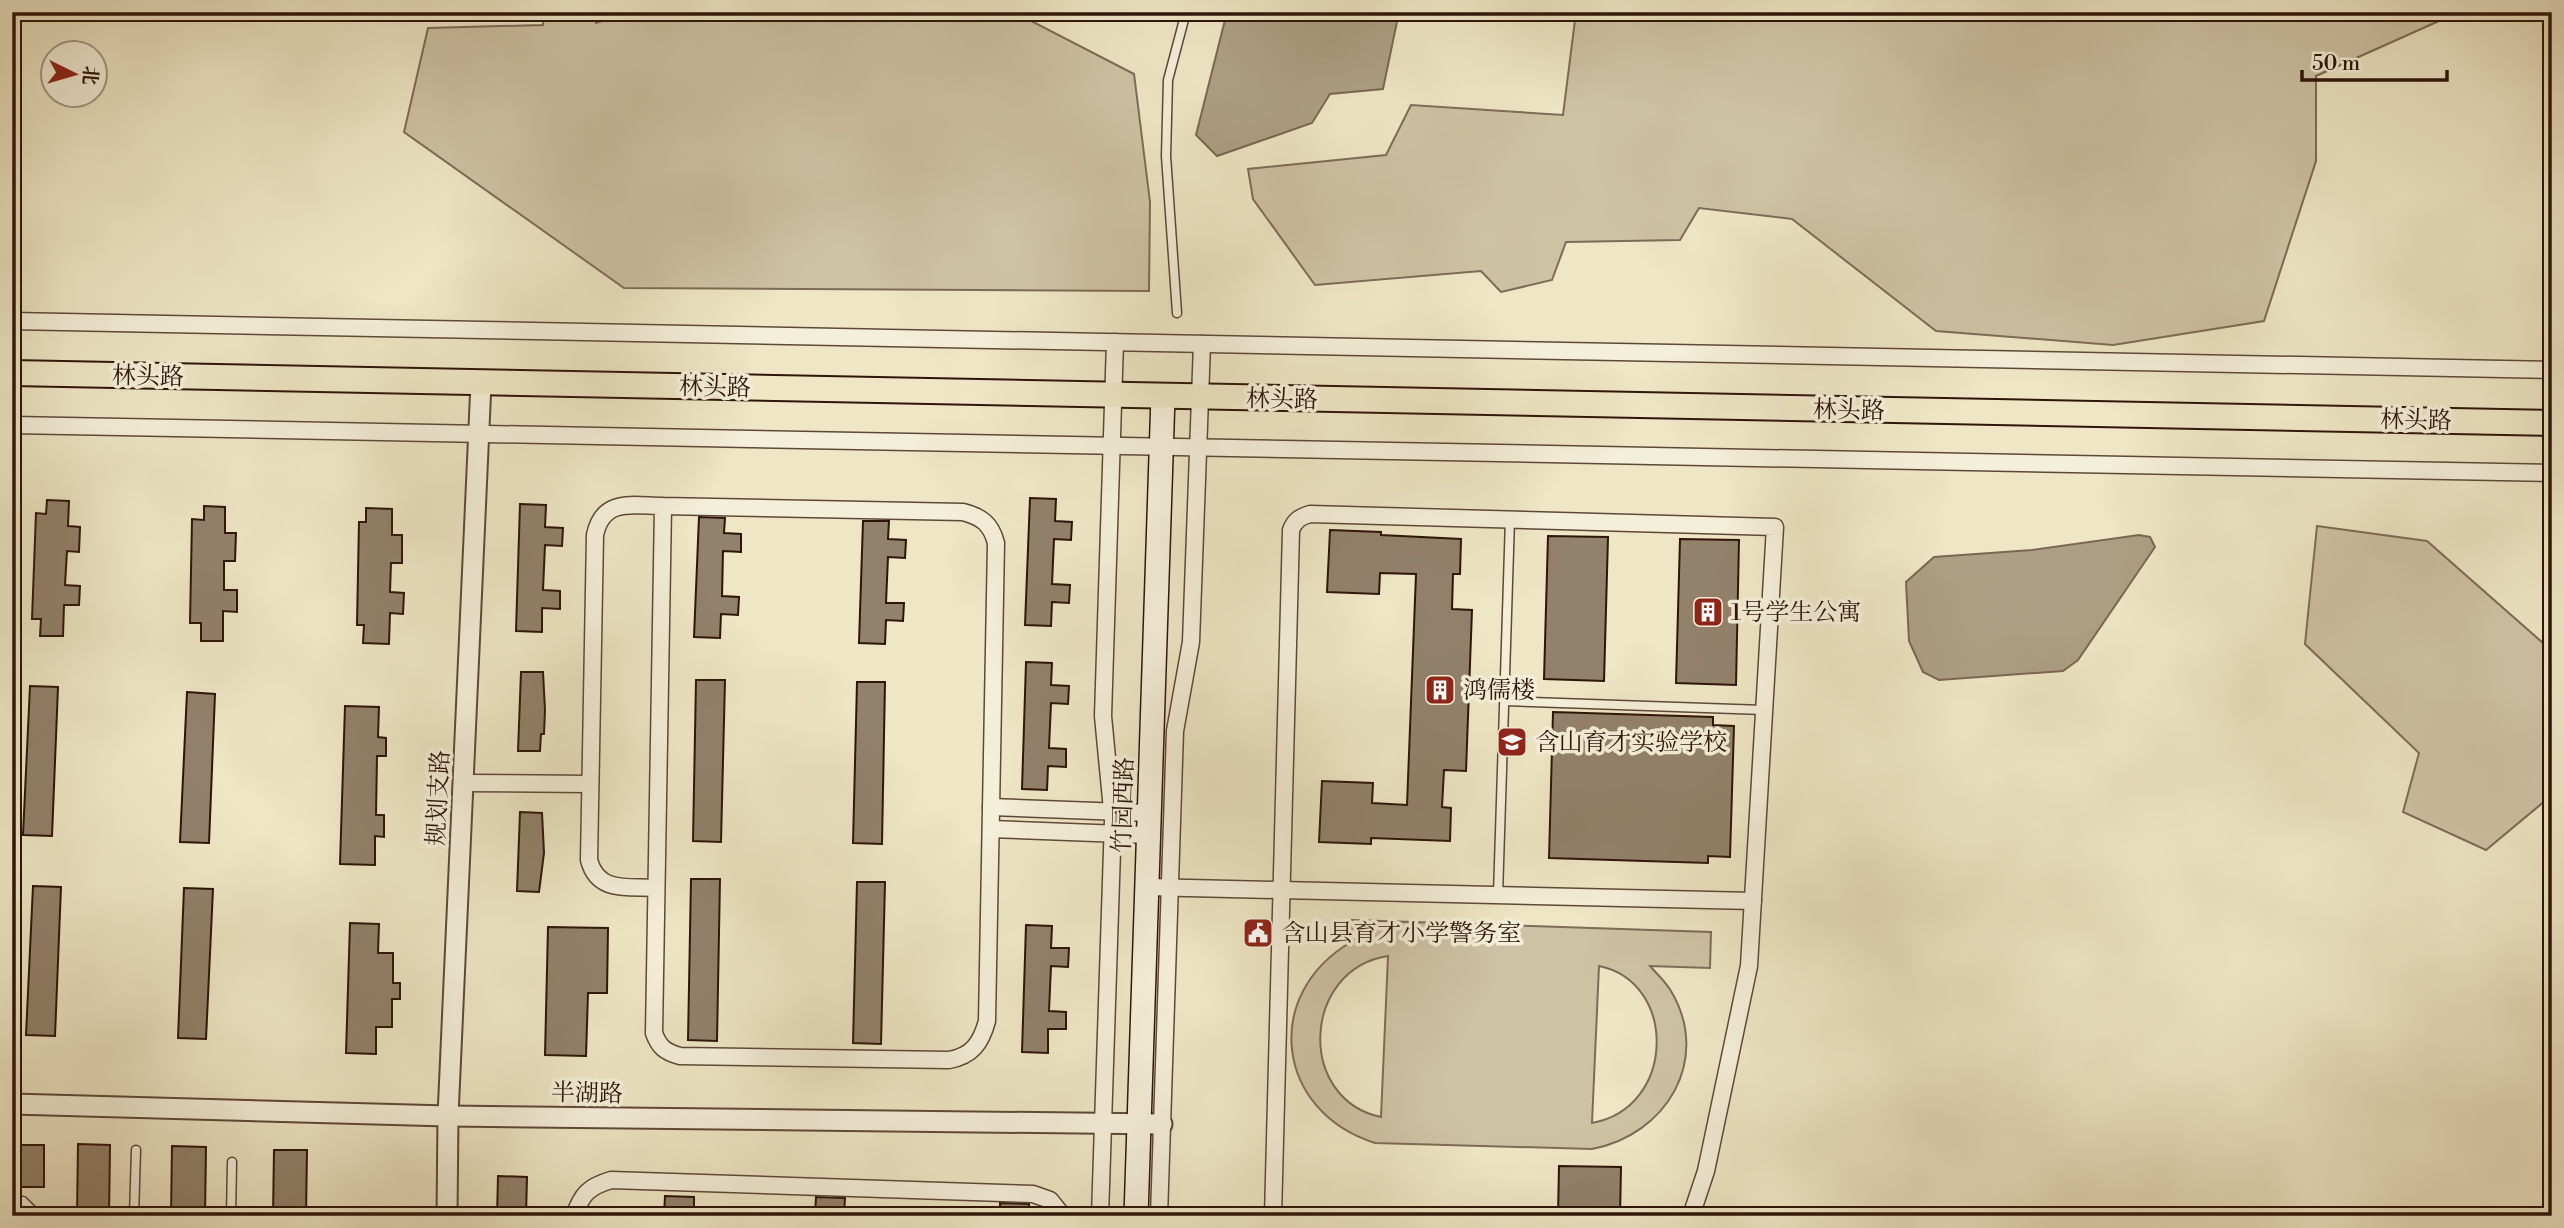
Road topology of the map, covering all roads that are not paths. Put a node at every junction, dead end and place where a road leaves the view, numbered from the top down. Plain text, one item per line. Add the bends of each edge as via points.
1 (1186, 12) edge
2 (1177, 313) dead end
3 (12, 321) edge
4 (1115, 342) junction
5 (1202, 344) junction
6 (2552, 370) edge
7 (12, 373) edge
8 (481, 383) junction
9 (1114, 395) junction
10 (1163, 396) junction
11 (1200, 397) junction
12 (2552, 423) edge
13 (12, 425) edge
14 (478, 434) junction
15 (1112, 446) junction
16 (1161, 447) junction
17 (1198, 448) junction
18 (2552, 473) edge
19 (663, 506) junction
20 (1510, 519) junction
21 (1504, 701) junction
22 (1765, 710) junction
23 (463, 783) junction
24 (590, 784) junction
25 (991, 807) junction
26 (1112, 811) junction
27 (1149, 824) junction
28 (991, 829) junction
29 (1113, 834) junction
30 (1147, 887) junction
31 (656, 888) junction
32 (1282, 890) junction
33 (1498, 895) junction
34 (1753, 901) junction
35 (12, 1104) edge
36 (448, 1116) junction
37 (1103, 1122) junction
38 (1139, 1123) junction
39 (1162, 1124) junction
40 (136, 1150) dead end
41 (232, 1162) dead end
42 (12, 1201) edge
43 (37, 1216) edge
44 (134, 1216) edge
45 (231, 1216) edge
46 (447, 1216) edge
47 (574, 1216) edge
48 (1063, 1216) edge
49 (1100, 1216) edge
50 (1136, 1216) edge
51 (1159, 1216) edge
52 (1273, 1216) edge
53 (1691, 1216) edge

1 - 2 lane via 1168,80 1166,156
3 - 4 street
4 - 5 street
4 - 9 street
5 - 6 street
5 - 11 street
7 - 8 main road, 林头路
8 - 9 main road, 林头路
8 - 14 street, 规划支路
9 - 10 main road, 林头路
9 - 15 street
10 - 11 main road, 林头路
10 - 16 main road, 竹园西路
11 - 12 main road, 林头路
11 - 17 street
13 - 14 street
14 - 15 street
14 - 23 street, 规划支路
15 - 16 street
15 - 26 street via 1103,716
16 - 17 street
16 - 27 main road, 竹园西路
17 - 18 street
17 - 39 street via 1191,642 1175,731
19 - 24 street via 612,508 597,524
19 - 25 street via 963,512 985,520 996,543
19 - 31 street
20 - 21 lane
20 - 22 street via 1775,527
20 - 32 street via 1310,514 1294,522
21 - 22 lane
21 - 33 lane
22 - 34 street
23 - 24 street
23 - 36 street, 规划支路
24 - 31 street via 592,872 610,886
25 - 26 street
25 - 28 street
26 - 27 street
26 - 29 street
27 - 29 street
27 - 30 main road, 竹园西路
28 - 29 street
28 - 31 street via 987,1021 976,1048 956,1059 667,1053 654,1032
29 - 37 street
30 - 32 street
30 - 38 main road, 竹园西路
32 - 33 street
32 - 52 street
33 - 34 street
34 - 53 street via 1749,966 1706,1171
35 - 36 street, 半湖路
36 - 37 street, 半湖路
36 - 46 street, 规划支路
37 - 38 street, 半湖路
37 - 49 street
38 - 39 street, 半湖路
38 - 50 main road, 竹园西路
39 - 51 street
40 - 44 lane
41 - 45 lane
42 - 43 lane via 23,1201
47 - 48 street via 581,1198 595,1185 611,1180 1033,1194 1050,1200

